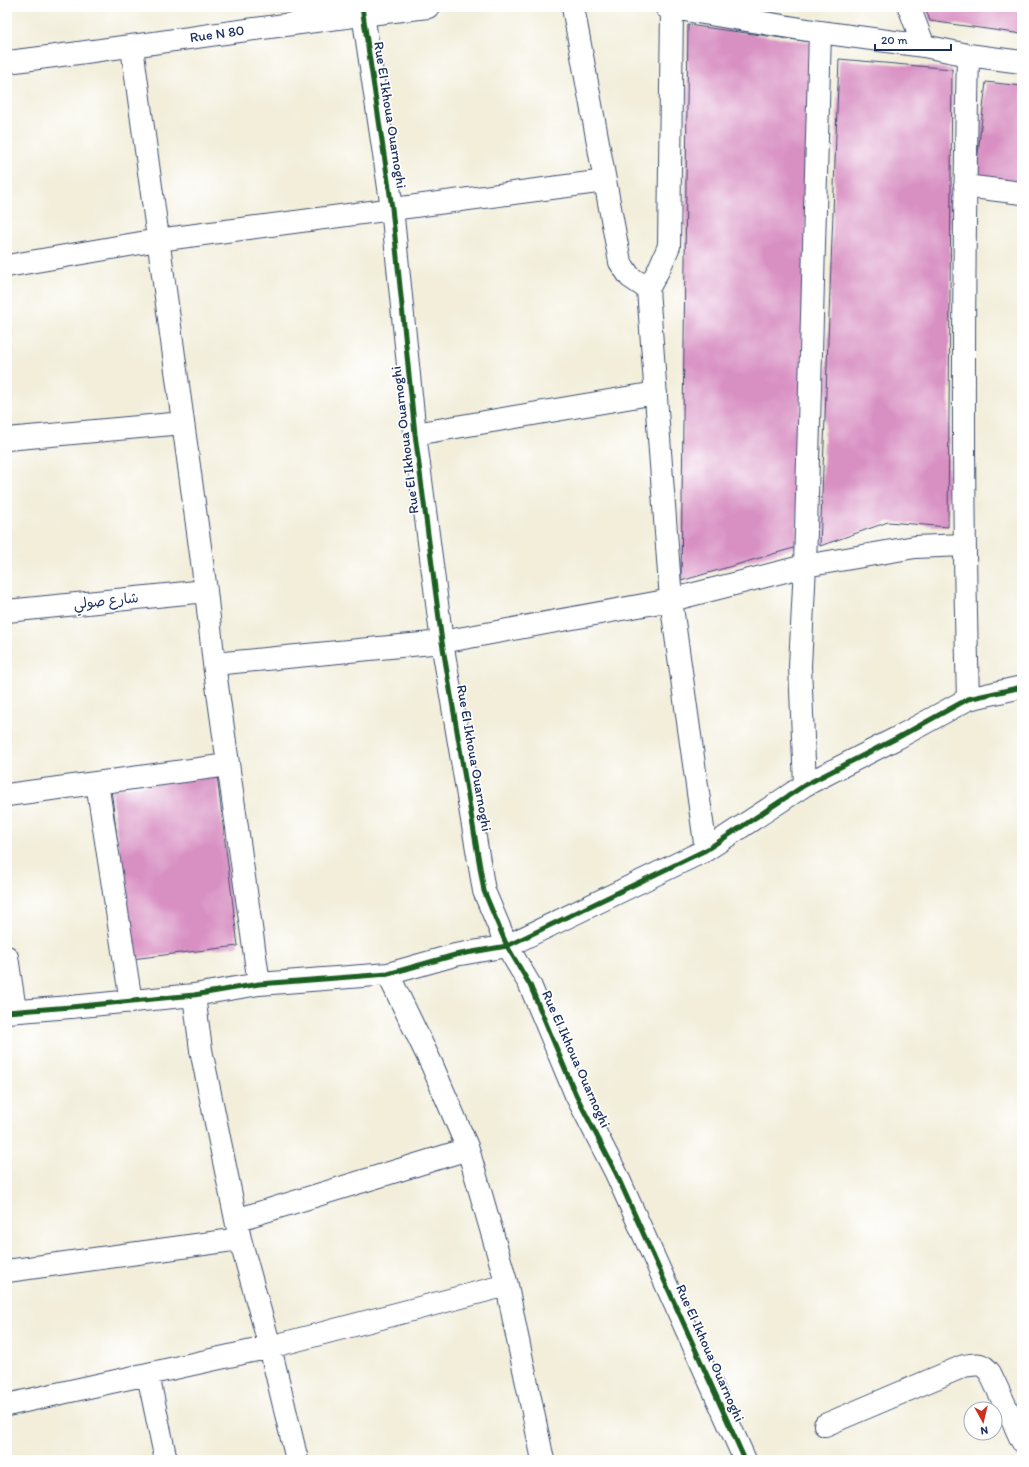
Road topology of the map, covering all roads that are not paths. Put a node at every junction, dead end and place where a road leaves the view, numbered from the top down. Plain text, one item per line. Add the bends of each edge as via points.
1 (428, 7) edge
2 (573, 7) edge
3 (909, 7) edge
4 (669, 8) edge
5 (362, 11) edge
6 (820, 32) junction
7 (924, 46) junction
8 (132, 47) junction
9 (968, 55) junction
10 (7, 62) edge
11 (1022, 62) edge
12 (605, 181) junction
13 (965, 186) junction
14 (1022, 193) edge
15 (392, 208) junction
16 (158, 240) junction
17 (7, 266) edge
18 (648, 288) junction
19 (656, 393) junction
20 (183, 423) junction
21 (415, 434) junction
22 (7, 439) edge
23 (964, 545) junction
24 (805, 566) junction
25 (206, 591) junction
26 (671, 600) junction
27 (7, 611) edge
28 (442, 642) junction
29 (214, 664) junction
30 (1022, 687) edge
31 (968, 699) junction
32 (228, 765) junction
33 (97, 783) junction
34 (805, 785) junction
35 (7, 795) edge
36 (706, 850) junction
37 (507, 946) junction
38 (7, 957) edge
39 (388, 974) junction
40 (259, 984) junction
41 (194, 995) junction
42 (131, 1002) junction
43 (11, 1011) edge
44 (468, 1149) junction
45 (238, 1230) junction
46 (7, 1271) edge
47 (507, 1284) junction
48 (270, 1347) junction
49 (148, 1375) junction
50 (7, 1405) edge
51 (825, 1425) dead end
52 (1022, 1441) edge
53 (166, 1460) edge
54 (297, 1460) edge
55 (543, 1460) edge
56 (745, 1460) edge

1 - 5 street, Rue N 80
2 - 12 street
3 - 7 street
4 - 6 street
4 - 18 street via 669,246 660,269
5 - 8 street, Rue N 80
5 - 15 street, Rue EI Ikhoua Ouarnoghi
6 - 7 street
6 - 24 street
7 - 9 street
8 - 10 street, Rue N 80
8 - 16 street
9 - 11 street
9 - 13 street
12 - 15 street
12 - 18 street via 620,262 630,277
13 - 14 street
13 - 23 street
15 - 16 street
15 - 21 street, Rue EI Ikhoua Ouarnoghi
16 - 17 street
16 - 20 street
18 - 19 street
19 - 21 street
19 - 26 street
20 - 22 street
20 - 25 street
21 - 28 street, Rue EI Ikhoua Ouarnoghi
23 - 24 street via 915,547
23 - 31 street
24 - 26 street
24 - 34 street via 800,666
25 - 27 street, شارع صولي
25 - 29 street
26 - 28 street
26 - 36 street
28 - 29 street
28 - 37 street, Rue EI Ikhoua Ouarnoghi via 484,891
29 - 32 street
30 - 31 street
31 - 34 street
32 - 33 street
32 - 40 street
33 - 35 street
33 - 42 street
34 - 36 street
36 - 37 street
37 - 39 street via 455,955
37 - 56 street, Rue EI Ikhoua Ouarnoghi via 530,985 576,1095 616,1173
38 - 43 street
39 - 40 street
39 - 44 street via 432,1065
40 - 41 street
41 - 42 street
41 - 45 street via 201,1050
42 - 43 street
44 - 45 street
44 - 47 street
45 - 46 street
45 - 48 street
47 - 48 street
47 - 55 street
48 - 49 street
48 - 54 street
49 - 50 street
49 - 53 street
51 - 52 street via 964,1366 976,1364 985,1366 990,1373

